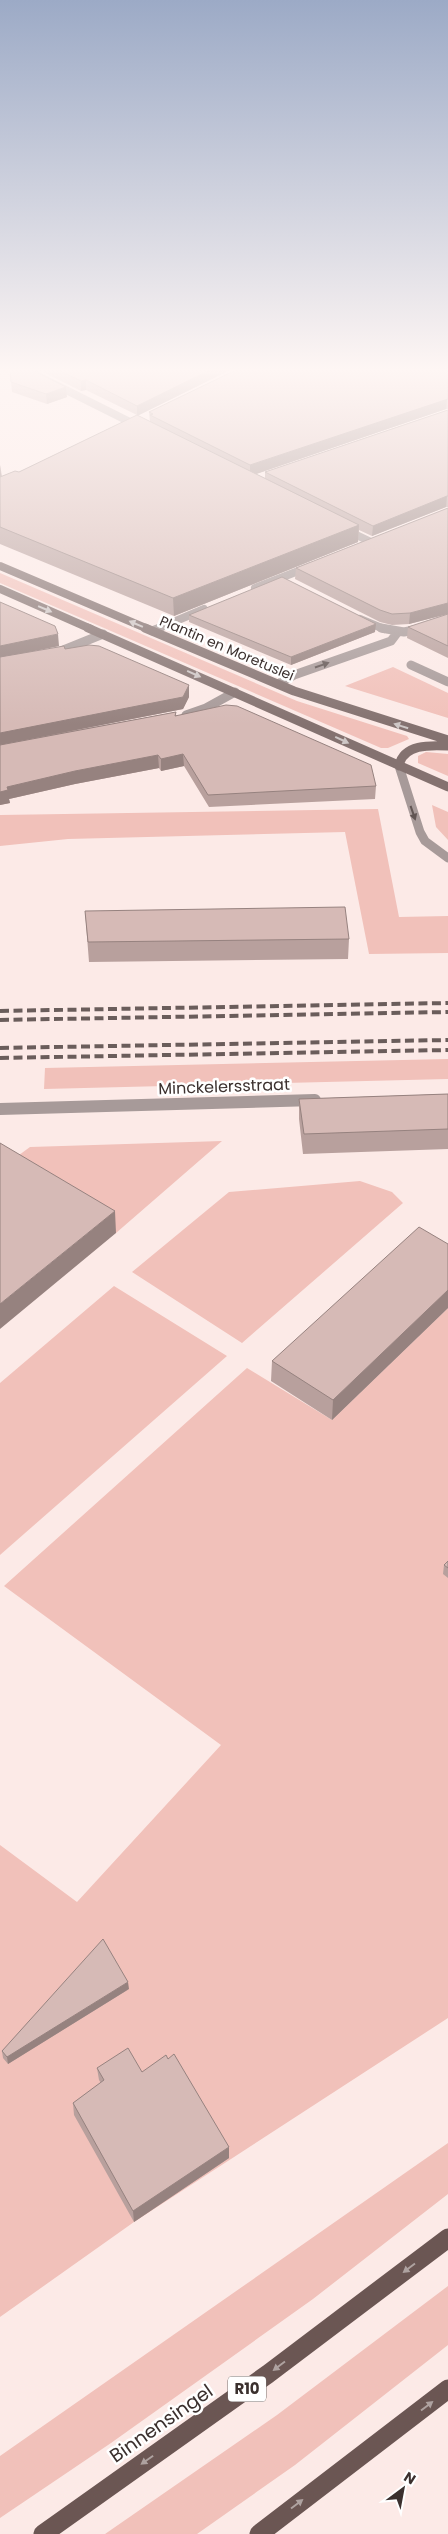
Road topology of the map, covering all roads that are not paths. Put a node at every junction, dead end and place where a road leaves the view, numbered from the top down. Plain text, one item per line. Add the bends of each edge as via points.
1 (336, 525) edge
2 (379, 538) edge
3 (371, 542) junction
4 (362, 545) edge
5 (316, 563) edge
6 (0, 566) edge
7 (280, 578) junction
8 (289, 582) edge
9 (0, 589) edge
10 (245, 592) edge
11 (211, 606) edge
12 (350, 613) edge
13 (448, 619) edge
14 (152, 631) junction
15 (397, 633) junction
16 (102, 634) junction
17 (45, 655) edge
18 (411, 665) dead end
19 (448, 682) edge
20 (278, 684) junction
21 (236, 692) junction
22 (178, 717) edge
23 (448, 740) edge
24 (448, 746) edge
25 (399, 766) junction
26 (448, 787) edge
27 (448, 858) edge
28 (328, 1099) edge
29 (0, 1109) edge
30 (448, 2238) edge
31 (448, 2389) edge
32 (43, 2534) edge
33 (259, 2534) edge

1 - 3 street
2 - 3 street
3 - 4 street
5 - 7 street
14 -> 6 main road, Plantin en Moretuslei
7 - 8 street
7 - 10 street
9 -> 16 main road
11 - 14 street
12 - 15 street
13 - 15 street via 414,631
14 - 20 main road, Plantin en Moretuslei
20 -> 15 street via 294,675 391,641
16 - 17 street via 63,652
16 -> 21 main road
18 - 19 street
23 -> 20 main road, Plantin en Moretuslei via 330,704
21 - 22 street via 206,708
21 -> 25 main road
24 - 25 main road via 409,750 402,755
25 - 26 main road
25 -> 27 street via 420,832 435,850
28 - 29 street, Minckelersstraat
30 -> 32 main road, Binnensingel / R10 via 268,2374
33 -> 31 main road

